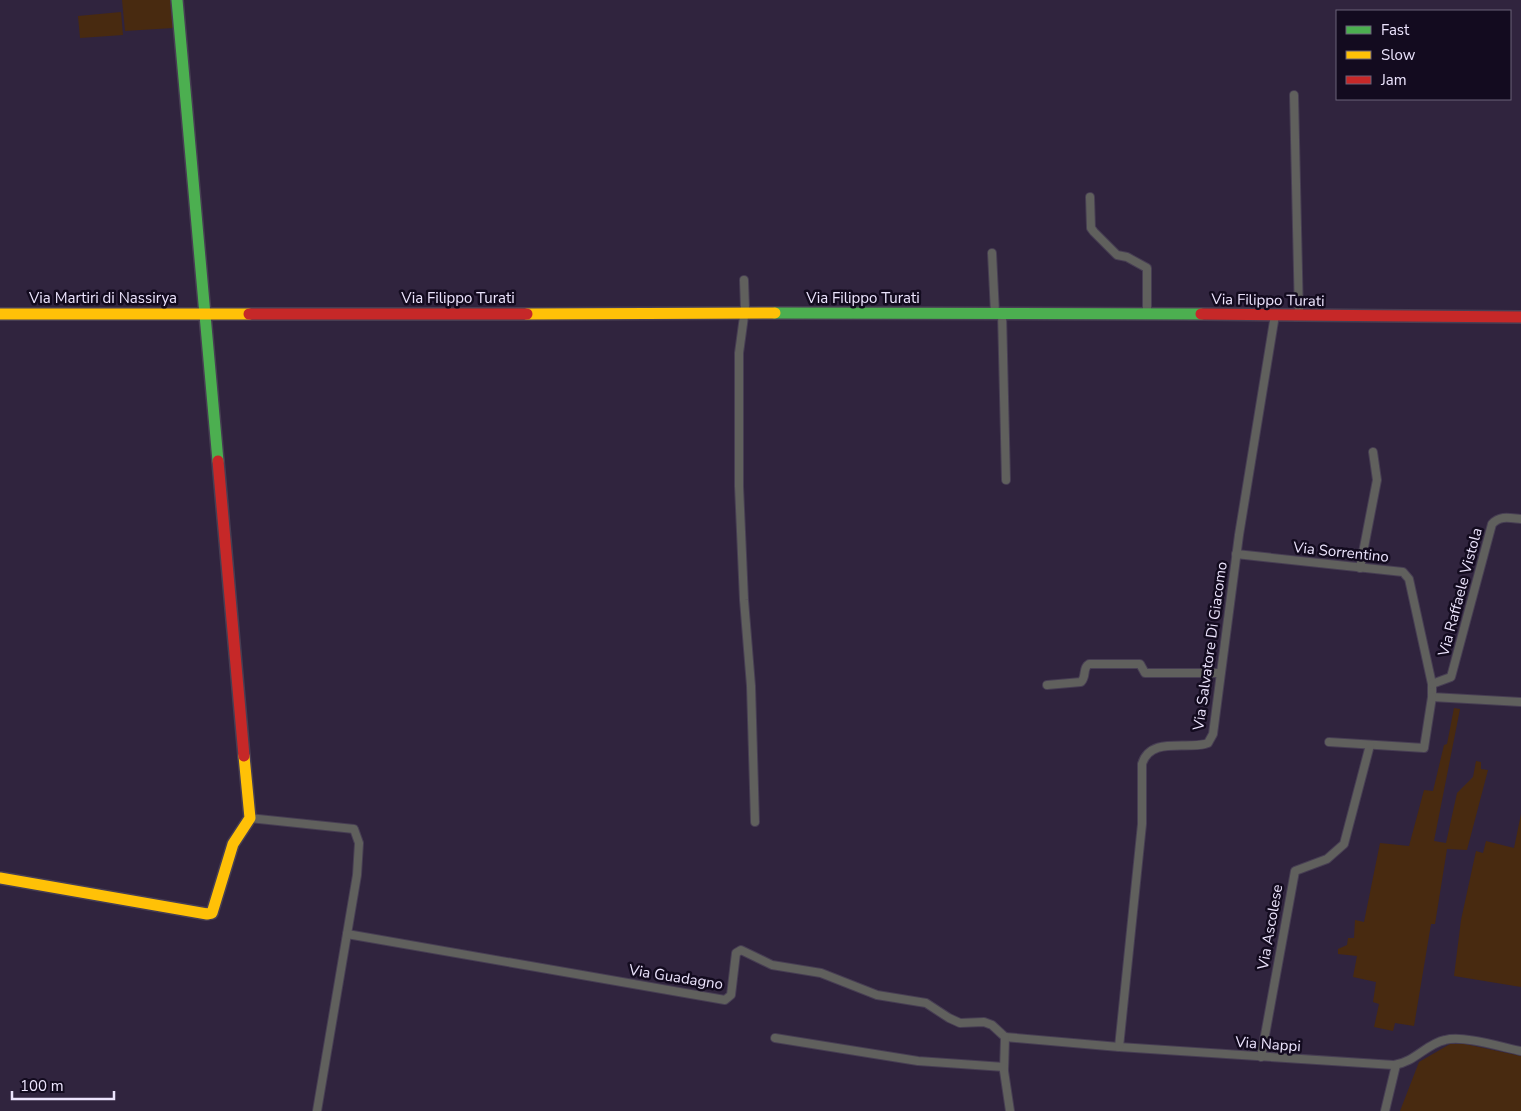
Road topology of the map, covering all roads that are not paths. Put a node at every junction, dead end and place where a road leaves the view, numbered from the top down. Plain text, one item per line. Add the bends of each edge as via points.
1 (177, 0) edge
2 (1294, 95) dead end
3 (1090, 197) dead end
4 (992, 253) dead end
5 (744, 280) dead end
6 (744, 312) junction
7 (205, 313) junction
8 (998, 313) junction
9 (1147, 313) junction
10 (0, 314) edge
11 (1274, 315) junction
12 (1299, 316) junction
13 (1521, 317) edge
14 (1373, 452) dead end
15 (1006, 480) dead end
16 (1521, 519) edge
17 (1236, 554) junction
18 (1360, 568) junction
19 (1220, 672) junction
20 (1432, 684) junction
21 (1047, 685) dead end
22 (1432, 697) junction
23 (1521, 702) edge
24 (1329, 742) dead end
25 (1370, 745) junction
26 (250, 818) junction
27 (755, 822) dead end
28 (0, 878) edge
29 (347, 934) junction
30 (1005, 1037) junction
31 (775, 1038) dead end
32 (1119, 1047) junction
33 (1521, 1051) edge
34 (1261, 1057) junction
35 (1396, 1065) junction
36 (1004, 1067) junction
37 (317, 1111) edge
38 (1010, 1111) edge
39 (1385, 1111) edge

1 - 7 street
2 - 12 street
3 - 9 street via 1091,228 1094,232 1117,255 1147,268
4 - 8 street
5 - 6 street
6 - 7 street, Via Filippo Turati
6 - 8 street, Via Filippo Turati
6 - 27 street via 739,353 739,486
7 - 10 street, Via Martiri di Nassirya
7 - 26 street
8 - 9 street, Via Filippo Turati
8 - 15 street
9 - 11 street, Via Filippo Turati
11 - 12 street, Via Filippo Turati
11 - 17 street, Via Salvatore Di Giacomo
12 - 13 street, Via Filippo Turati
14 - 18 street via 1377,480
16 - 20 street, Via Raffaele Vistola via 1497,519 1492,524 1451,677
17 - 18 street, Via Sorrentino
17 - 19 street, Via Salvatore Di Giacomo
18 - 20 street, Via Sorrentino via 1404,572 1406,575
19 - 21 street via 1145,673 1140,664 1089,664 1081,682
19 - 32 street, Via Salvatore Di Giacomo via 1213,734 1208,743 1155,748 1148,751 1142,764 1142,824
20 - 22 street, Via Sorrentino
22 - 23 street
22 - 25 street, Via Sorrentino via 1424,748
24 - 25 street, Via Sorrentino
25 - 34 street, Via Ascolese via 1344,844 1327,859 1295,871
26 - 28 street via 233,844 215,907 206,914
26 - 29 street via 354,829 359,843 357,874
29 - 30 street, Via Guadagno via 725,1000 731,995 736,953 741,950 772,965 821,973 878,995 926,1003 960,1023 984,1022
29 - 37 street
30 - 32 street, Via Nappi
30 - 36 street
31 - 36 street via 918,1061
32 - 34 street, Via Nappi
33 - 35 street, Via Nappi via 1456,1039 1443,1040 1405,1064
34 - 35 street, Via Nappi
35 - 39 street
36 - 38 street

